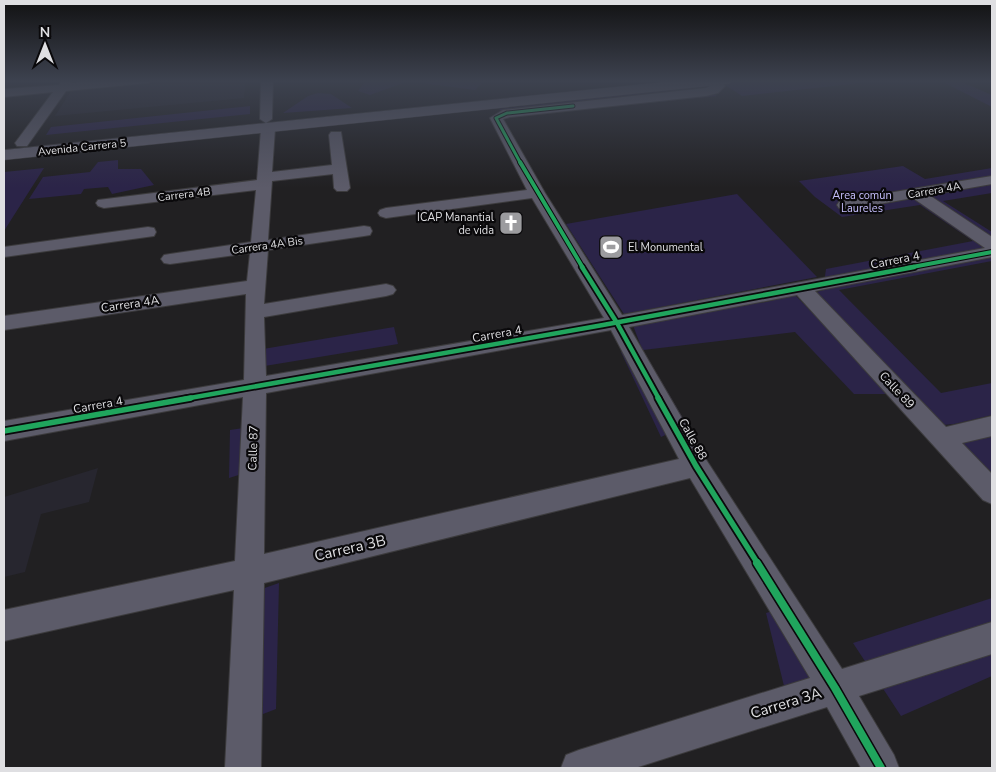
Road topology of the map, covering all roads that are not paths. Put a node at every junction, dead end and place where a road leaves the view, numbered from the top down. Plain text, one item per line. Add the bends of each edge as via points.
1 (38, 116) edge
2 (267, 116) edge
3 (335, 116) edge
4 (399, 116) edge
5 (497, 116) edge
6 (267, 124) junction
7 (336, 135) dead end
8 (8, 152) edge
9 (339, 169) junction
10 (264, 180) junction
11 (992, 180) edge
12 (342, 188) dead end
13 (537, 193) junction
14 (917, 194) junction
15 (104, 204) dead end
16 (845, 205) dead end
17 (386, 213) dead end
18 (364, 231) dead end
19 (148, 232) dead end
20 (992, 245) edge
21 (259, 246) junction
22 (4, 252) edge
23 (992, 252) edge
24 (170, 258) dead end
25 (256, 286) junction
26 (801, 288) junction
27 (386, 290) dead end
28 (254, 312) junction
29 (4, 323) edge
30 (617, 323) junction
31 (256, 388) junction
32 (992, 426) edge
33 (4, 431) edge
34 (942, 438) junction
35 (696, 466) junction
36 (992, 492) edge
37 (249, 572) junction
38 (4, 626) edge
39 (992, 638) edge
40 (835, 688) junction
41 (243, 768) edge
42 (579, 768) edge
43 (881, 768) edge

1 - 8 street
2 - 6 street, Calle 87
3 - 6 main road, Avenida Carrera 5
4 - 6 main road, Avenida Carrera 5
5 - 13 street, Calle 88
6 - 8 main road, Avenida Carrera 5
6 - 10 street, Calle 87
7 - 9 street
9 - 10 street, Carrera 4B
9 - 12 street
10 - 15 street, Carrera 4B
10 - 21 street, Calle 87
11 - 14 street, Carrera 4A
13 - 17 street
13 - 30 street, Calle 88
14 - 16 street, Carrera 4A
14 - 20 street
18 - 21 street, Carrera 4A Bis
19 - 22 street
21 - 24 street, Carrera 4A Bis
21 - 25 street, Calle 87
23 - 26 street, Carrera 4
25 - 28 street, Calle 87
25 - 29 street, Carrera 4A
26 - 30 street, Carrera 4
26 - 34 street, Calle 89
27 - 28 street
28 - 31 street, Calle 87
30 - 31 street, Carrera 4
30 - 35 street, Calle 88
31 - 33 street, Carrera 4
31 - 37 street, Calle 87
32 - 34 street
34 - 36 street, Calle 89
35 - 37 street, Carrera 3B
35 - 40 street, Calle 88
37 - 38 street, Carrera 3B
37 - 41 street, Calle 87
39 - 40 street, Carrera 3A
40 - 42 street, Carrera 3A
40 - 43 street, Calle 88

